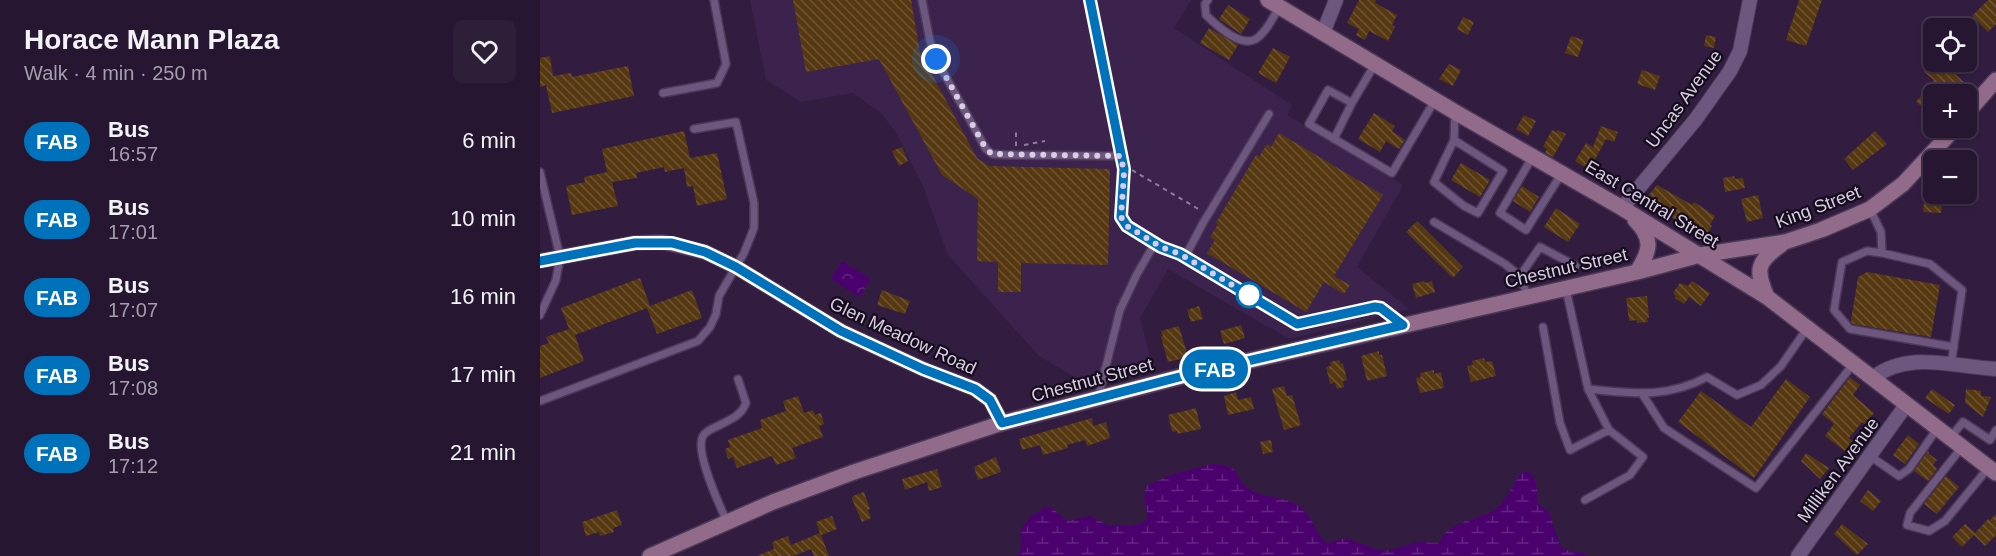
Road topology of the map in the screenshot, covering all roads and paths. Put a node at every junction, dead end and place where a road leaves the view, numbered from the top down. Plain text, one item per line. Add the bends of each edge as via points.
1 (714, 0) edge
2 (922, 0) edge
3 (1090, 0) edge
4 (1208, 0) edge
5 (1336, 0) edge
6 (1750, 0) edge
7 (1274, 4) edge
8 (1323, 33) junction
9 (1375, 64) junction
10 (1996, 80) edge
11 (663, 93) dead end
12 (1435, 100) junction
13 (1977, 102) edge
14 (1352, 103) junction
15 (1455, 112) junction
16 (1269, 114) dead end
17 (694, 129) dead end
18 (1016, 132) dead end
19 (1946, 138) edge
20 (1334, 139) junction
21 (1454, 140) junction
22 (1045, 141) dead end
23 (1016, 146) junction
24 (1015, 155) junction
25 (1121, 156) junction
26 (1533, 156) junction
27 (1124, 169) junction
28 (540, 171) edge
29 (1562, 173) junction
30 (1622, 207) junction
31 (1870, 209) junction
32 (1207, 217) junction
33 (1434, 222) dead end
34 (1785, 242) junction
35 (1155, 243) junction
36 (1882, 254) junction
37 (1700, 255) junction
38 (560, 257) junction
39 (1185, 257) junction
40 (540, 261) edge
41 (1576, 266) dead end
42 (736, 267) junction
43 (1637, 272) junction
44 (1520, 276) junction
45 (1566, 288) junction
46 (1528, 297) junction
47 (1767, 297) junction
48 (540, 315) edge
49 (1403, 325) junction
50 (1543, 327) dead end
51 (1808, 327) junction
52 (1954, 347) junction
53 (1854, 363) junction
54 (1951, 365) junction
55 (1996, 369) edge
56 (1873, 378) junction
57 (738, 379) dead end
58 (1588, 388) junction
59 (1643, 395) junction
60 (1098, 398) junction
61 (540, 401) edge
62 (1906, 405) junction
63 (1002, 423) junction
64 (1609, 430) junction
65 (1996, 430) edge
66 (1950, 437) junction
67 (1870, 456) junction
68 (1992, 470) edge
69 (1585, 500) dead end
70 (727, 522) junction
71 (650, 556) edge
72 (1798, 556) edge

1 - 11 lane via 726,64 717,82
2 - 24 lane via 936,59 982,144 992,154
3 - 25 lane
4 - 7 lane via 1206,15 1244,42 1259,36
5 - 8 street
6 - 30 street, Uncas Avenue via 1740,51 1730,70 1696,119
7 - 8 main road, East Central Street
8 - 9 main road, East Central Street
9 - 12 main road, East Central Street
9 - 14 lane
10 - 13 main road
12 - 15 main road, East Central Street
12 - 20 lane via 1392,173
14 - 20 lane
14 - 20 lane via 1328,90 1309,124
15 - 21 lane
15 - 26 main road, East Central Street
16 - 32 lane
17 - 42 lane via 736,122 755,215 751,237
18 - 23 path
19 - 31 main road, King Street via 1903,184
21 - 21 lane via 1434,182 1478,213 1503,171
22 - 23 path
23 - 24 path
24 - 25 lane
25 - 27 lane
26 - 29 main road, East Central Street
26 - 29 lane via 1500,213 1526,230
27 - 32 path via 1133,170
27 - 35 lane via 1121,217 1127,226
28 - 38 lane
29 - 30 main road, East Central Street
30 - 37 main road, East Central Street
30 - 43 main road via 1645,230 1649,242
31 - 34 main road, King Street
31 - 36 lane via 1881,232
32 - 39 lane
33 - 44 lane
34 - 37 main road, King Street
34 - 47 main road via 1764,257 1760,270
35 - 39 lane
35 - 60 lane via 1120,310
36 - 52 lane via 1930,264 1962,290
36 - 52 lane via 1867,251 1842,262 1834,310 1850,329
37 - 43 main road, Chestnut Street
37 - 47 main road, East Central Street
38 - 40 street, Glen Meadow Road
38 - 42 street, Glen Meadow Road via 626,244 662,242 705,252
38 - 48 lane via 556,280
39 - 49 lane via 1297,324 1375,307
41 - 44 lane via 1540,247
42 - 61 lane via 719,296 710,327 698,342
42 - 63 street, Glen Meadow Road via 841,331 975,389 990,400
43 - 45 main road, Chestnut Street
44 - 46 lane
45 - 46 main road, Chestnut Street
45 - 58 lane
46 - 49 main road, Chestnut Street
47 - 51 main road, East Central Street
49 - 60 main road, Chestnut Street
50 - 64 lane via 1560,423 1570,450
51 - 53 main road, East Central Street
51 - 59 lane via 1781,366 1761,385 1737,395 1707,377 1688,387
52 - 54 lane
53 - 56 main road, East Central Street
53 - 59 lane via 1756,488 1664,428
54 - 55 street
54 - 56 street via 1909,362
56 - 62 main road, East Central Street
57 - 70 lane via 744,408 739,415 709,430 701,442 702,458
58 - 59 lane
58 - 64 lane
60 - 63 main road, Chestnut Street
62 - 66 main road, East Central Street
62 - 67 street, Milliken Avenue
63 - 70 main road, Chestnut Street via 854,472
64 - 69 lane via 1643,457 1630,475
65 - 66 lane via 1990,440 1963,422
66 - 67 lane via 1899,476
66 - 68 main road, East Central Street
66 - 68 lane via 1907,525 1929,531 1945,521
67 - 72 street, Milliken Avenue
70 - 71 main road, Chestnut Street

